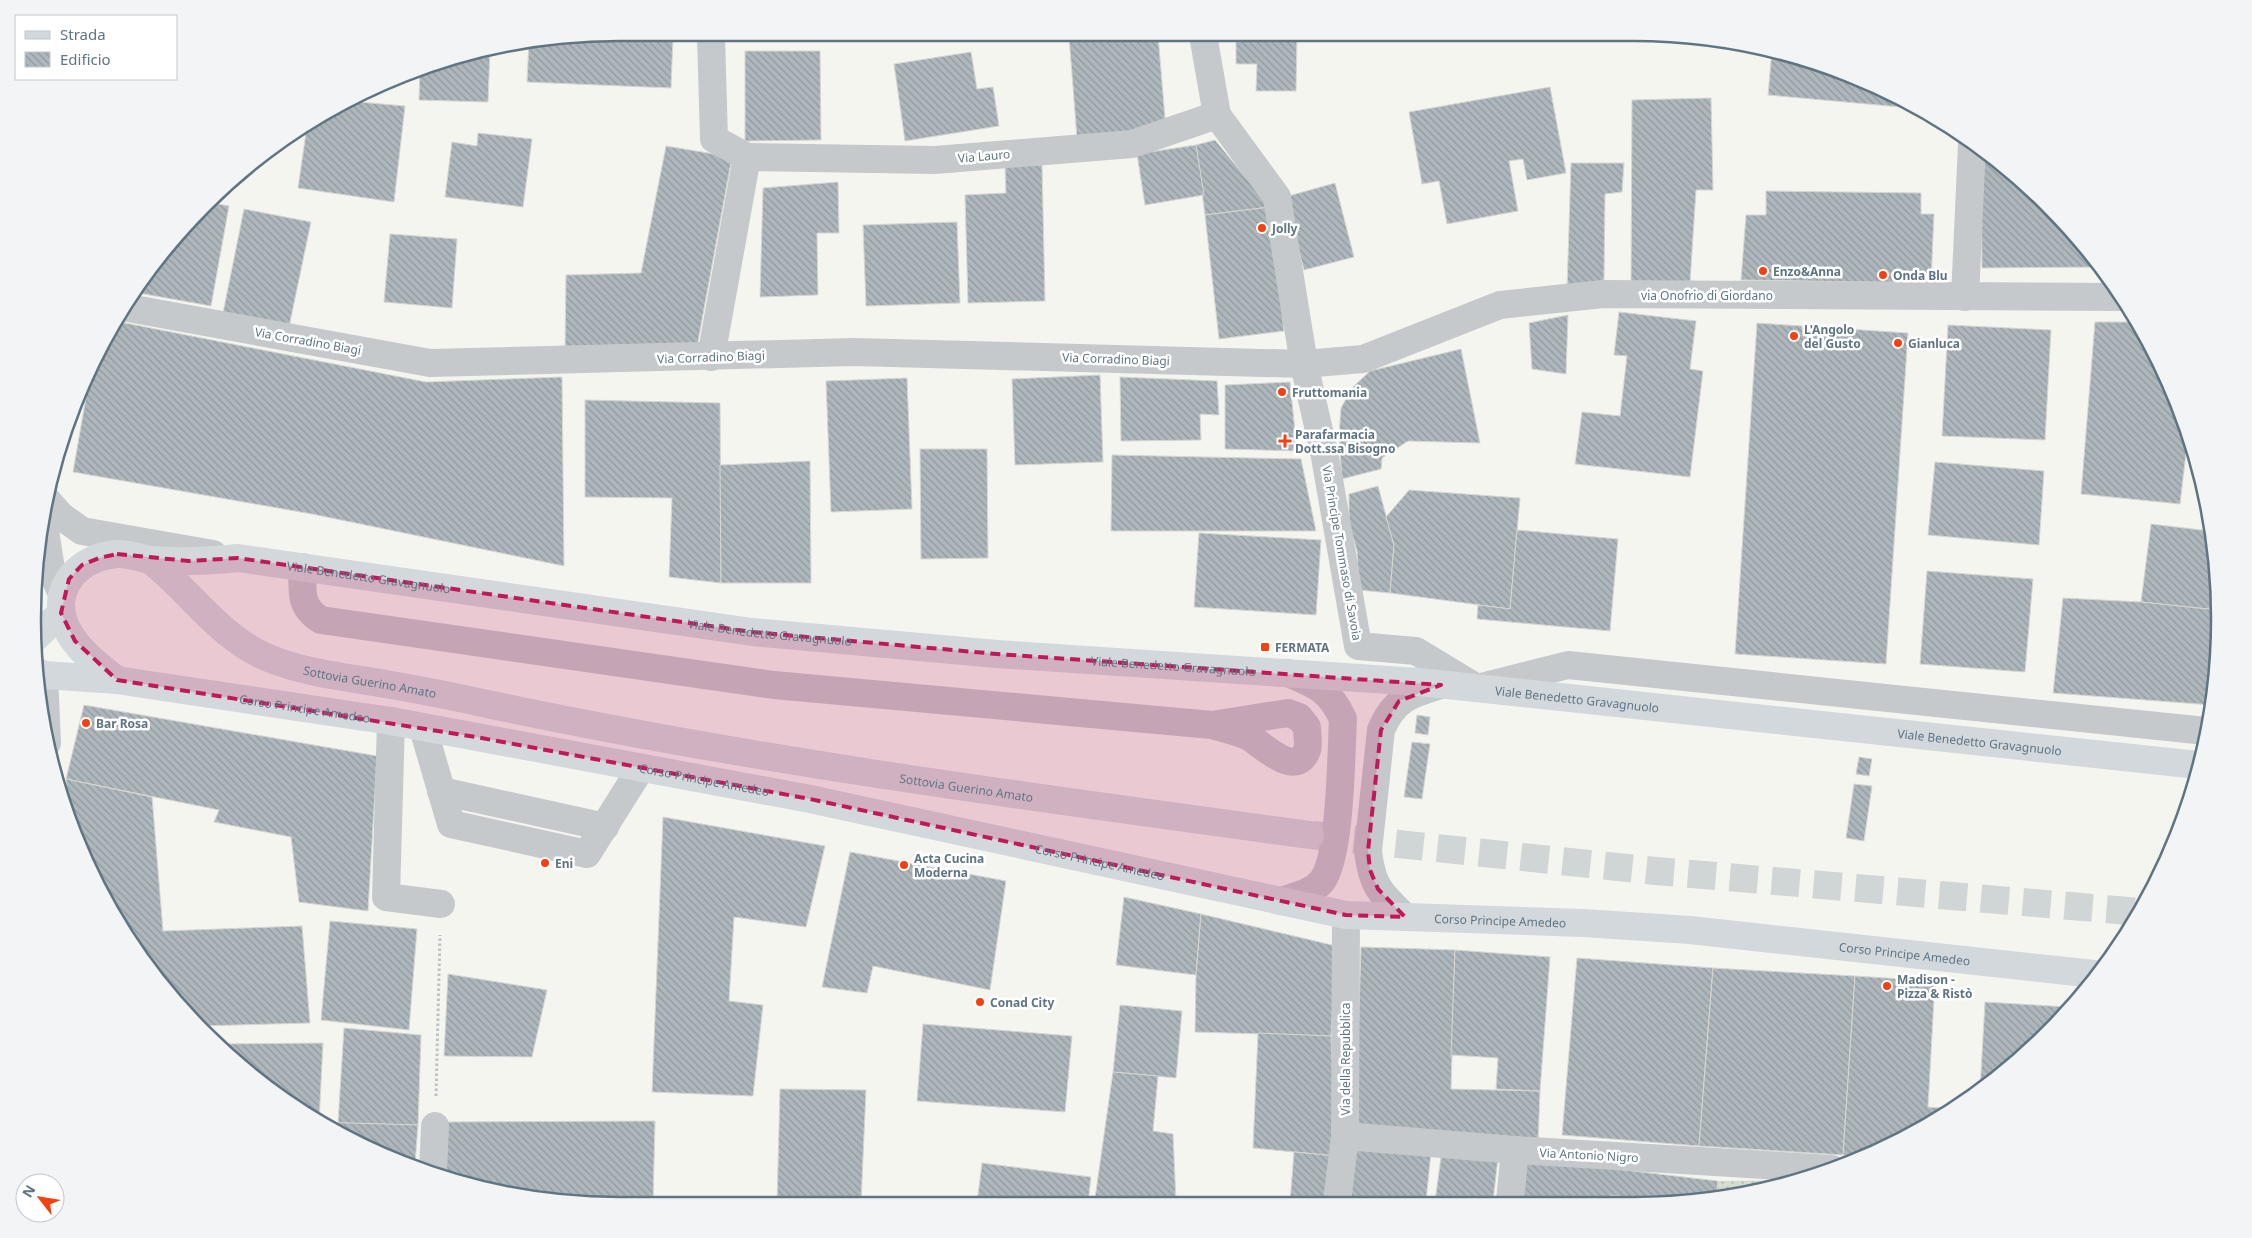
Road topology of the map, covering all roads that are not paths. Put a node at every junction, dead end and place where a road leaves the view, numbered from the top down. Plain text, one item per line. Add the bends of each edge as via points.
1 (711, 41) edge
2 (1204, 41) edge
3 (1217, 115) junction
4 (1972, 152) edge
5 (747, 157) junction
6 (1965, 297) junction
7 (2113, 298) edge
8 (132, 309) edge
9 (711, 357) junction
10 (1304, 364) junction
11 (52, 506) edge
12 (46, 542) edge
13 (238, 558) junction
14 (150, 560) junction
15 (303, 567) junction
16 (61, 604) junction
17 (41, 630) edge
18 (44, 673) edge
19 (1286, 673) junction
20 (117, 680) junction
21 (1441, 684) junction
22 (1477, 688) junction
23 (391, 721) junction
24 (1212, 725) dead end
25 (423, 728) junction
26 (2200, 730) edge
27 (623, 733) junction
28 (2192, 764) edge
29 (641, 768) junction
30 (1310, 835) tunnel mouth
31 (1281, 901) junction
32 (441, 904) road end
33 (1346, 915) junction
34 (1405, 917) junction
35 (2088, 975) edge
36 (435, 1126) road end
37 (1345, 1136) junction
38 (1515, 1150) junction
39 (433, 1166) edge
40 (1813, 1168) edge
41 (1338, 1197) edge
42 (1510, 1197) edge

1 - 5 street, Via Lauro via 714,140
2 - 3 street
3 - 5 street, Via Lauro via 1132,144 935,160
3 - 10 street, Via Principe Tommaso di Savoia via 1277,197
4 - 6 street
5 - 9 street
6 - 7 street, via Onofrio di Giordano
6 - 10 street, via Onofrio di Giordano via 1603,294 1500,305 1363,359
8 - 9 street, Via Corradino Biagi via 430,363
9 - 10 street, Via Corradino Biagi via 854,352
10 - 22 street, Via Principe Tommaso di Savoia via 1325,457 1358,646 1416,651
11 - 13 street via 82,531
12 - 16 street
13 - 14 main road, Viale Benedetto Gravagnuolo
13 - 15 main road, Viale Benedetto Gravagnuolo
14 - 16 main road via 117,554 82,565 69,578
14 - 27 main road, Sottovia Guerino Amato via 166,572 212,621 240,643 266,657 299,667
15 - 19 main road, Viale Benedetto Gravagnuolo via 752,632 997,654
15 - 24 street via 301,592 309,613 320,620 774,685
16 - 17 main road
16 - 20 main road via 75,641
18 - 20 main road, Corso Principe Amedeo
19 - 21 main road, Viale Benedetto Gravagnuolo
19 - 31 street via 1318,686 1335,702 1344,719 1334,855 1321,882 1308,892
20 - 23 main road, Corso Principe Amedeo
21 - 22 main road, Viale Benedetto Gravagnuolo
21 - 34 street via 1400,701 1388,713 1381,730 1368,851 1370,870 1378,889
22 - 26 street via 1568,665
22 - 28 main road, Viale Benedetto Gravagnuolo
23 - 25 main road, Corso Principe Amedeo
23 - 27 main road, Sottovia Guerino Amato
23 - 32 street via 386,897
25 - 29 main road, Corso Principe Amedeo
25 - 29 street via 441,791 605,827
27 - 30 main road, Sottovia Guerino Amato via 1010,793
29 - 31 main road, Corso Principe Amedeo via 810,799
31 - 33 main road, Corso Principe Amedeo
33 - 34 main road, Corso Principe Amedeo
33 - 37 street, Via della Repubblica
34 - 35 main road, Corso Principe Amedeo via 1690,930
36 - 39 street
37 - 38 street, Via Antonio Nigro
37 - 41 street, Via della Repubblica
38 - 40 street, Via Antonio Nigro
38 - 42 street

